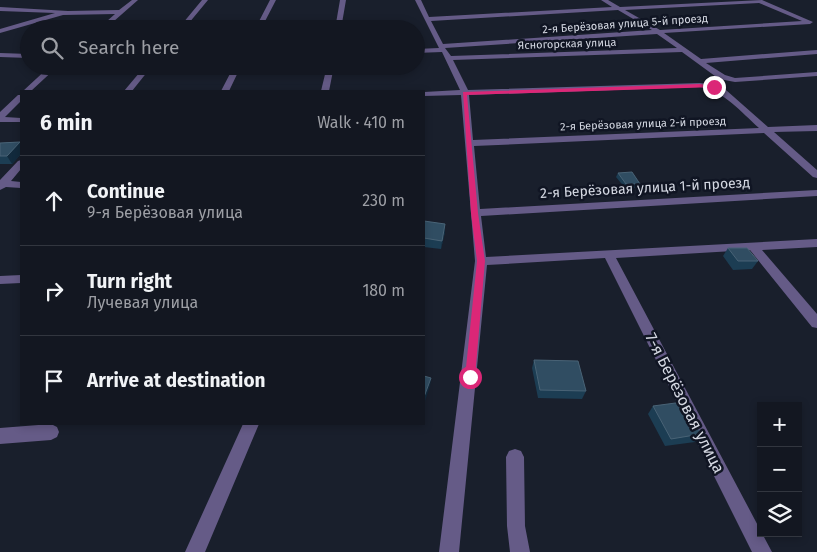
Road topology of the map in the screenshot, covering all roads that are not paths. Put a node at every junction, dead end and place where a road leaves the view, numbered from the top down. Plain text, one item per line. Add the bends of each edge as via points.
1 (134, 0) edge
2 (205, 0) edge
3 (274, 0) edge
4 (343, 0) edge
5 (418, 0) edge
6 (604, 0) edge
7 (758, 0) edge
8 (0, 9) edge
9 (620, 9) junction
10 (122, 12) junction
11 (64, 13) junction
12 (427, 19) junction
13 (39, 20) edge
14 (112, 20) edge
15 (188, 20) edge
16 (263, 20) edge
17 (340, 20) edge
18 (810, 22) junction
19 (20, 25) edge
20 (817, 25) edge
21 (0, 31) edge
22 (657, 31) junction
23 (442, 48) junction
24 (425, 50) edge
25 (685, 50) junction
26 (817, 52) edge
27 (0, 55) edge
28 (20, 56) edge
29 (450, 58) junction
30 (701, 61) junction
31 (817, 74) edge
32 (45, 75) edge
33 (141, 75) edge
34 (233, 75) edge
35 (329, 75) edge
36 (28, 90) edge
37 (129, 90) edge
38 (226, 90) edge
39 (325, 90) edge
40 (425, 94) edge
41 (465, 94) junction
42 (20, 98) edge
43 (0, 118) edge
44 (20, 120) edge
45 (817, 128) edge
46 (766, 130) junction
47 (469, 143) junction
48 (20, 165) edge
49 (817, 175) edge
50 (1, 185) edge
51 (20, 185) edge
52 (817, 194) edge
53 (475, 213) junction
54 (817, 242) edge
55 (752, 245) junction
56 (609, 255) junction
57 (481, 261) junction
58 (20, 279) edge
59 (0, 280) edge
60 (817, 323) edge
61 (251, 425) edge
62 (51, 432) dead end
63 (0, 436) edge
64 (516, 457) dead end
65 (195, 552) edge
66 (449, 552) edge
67 (520, 552) edge
68 (762, 552) edge

1 - 10 street
2 - 15 street
3 - 16 street
4 - 17 street
5 - 12 street
6 - 9 street
7 - 9 street
7 - 18 street
8 - 11 street
9 - 12 street
9 - 22 street
10 - 11 street
10 - 14 street
11 - 13 street
12 - 23 street
18 - 20 street
18 - 22 street, 2-я Берёзовая улица 5-й проезд
19 - 21 street
22 - 23 street, 2-я Берёзовая улица 5-й проезд
22 - 25 street
23 - 24 street, 2-я Берёзовая улица 5-й проезд
23 - 29 street
25 - 29 street, Ясногорская улица
25 - 30 street
26 - 30 street
27 - 28 street
29 - 41 street
30 - 31 street via 722,77 735,80
32 - 36 street
33 - 37 street
34 - 38 street
35 - 39 street
40 - 41 street
41 - 46 street via 700,85 723,92
41 - 47 street
42 - 43 street
43 - 44 street
45 - 46 street, 2-я Берёзовая улица 2-й проезд
46 - 47 street, 2-я Берёзовая улица 2-й проезд
46 - 49 street
47 - 53 street
48 - 50 street
50 - 51 street
52 - 53 street, 2-я Берёзовая улица 1-й проезд
53 - 57 street
54 - 55 street
55 - 56 street
55 - 60 street
56 - 57 street
56 - 68 street, 7-я Берёзовая улица
57 - 66 street
58 - 59 street
61 - 65 street
62 - 63 street
64 - 67 street via 516,526

